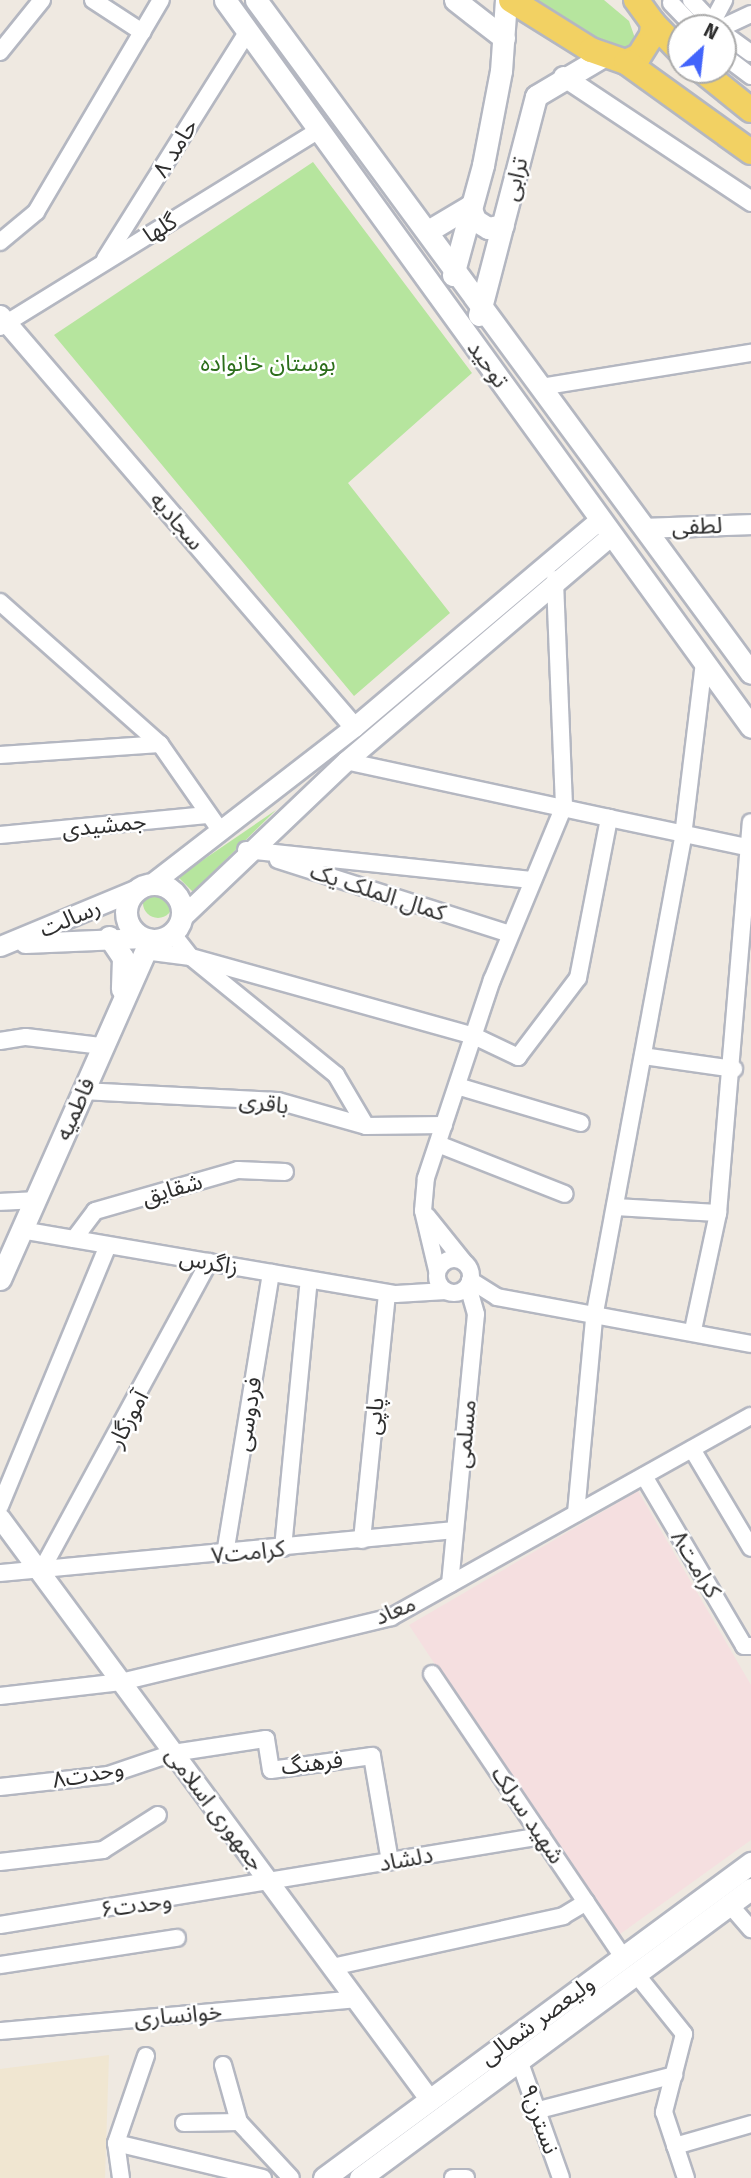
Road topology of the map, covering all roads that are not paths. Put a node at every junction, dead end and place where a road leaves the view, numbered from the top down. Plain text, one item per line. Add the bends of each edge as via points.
1 (42, 0) edge
2 (93, 0) edge
3 (161, 0) edge
4 (225, 0) edge
5 (257, 0) edge
6 (455, 0) edge
7 (509, 0) edge
8 (691, 0) edge
9 (673, 1) edge
10 (646, 10) edge
11 (704, 14) edge
12 (247, 31) junction
13 (142, 32) junction
14 (667, 35) edge
15 (503, 38) junction
16 (737, 42) edge
17 (0, 52) edge
18 (751, 53) edge
19 (615, 58) junction
20 (563, 76) junction
21 (718, 84) edge
22 (751, 110) edge
23 (319, 130) junction
24 (751, 152) edge
25 (751, 201) edge
26 (470, 206) junction
27 (503, 225) junction
28 (428, 231) junction
29 (0, 242) edge
30 (102, 264) junction
31 (456, 269) junction
32 (442, 299) junction
33 (481, 308) junction
34 (2, 321) edge
35 (471, 340) junction
36 (751, 353) edge
37 (540, 387) junction
38 (751, 524) edge
39 (606, 527) junction
40 (644, 528) junction
41 (555, 579) junction
42 (1, 606) edge
43 (704, 662) junction
44 (751, 673) edge
45 (354, 727) junction
46 (751, 727) edge
47 (160, 744) junction
48 (0, 755) edge
49 (345, 761) junction
50 (564, 806) junction
51 (609, 818) junction
52 (214, 822) junction
53 (751, 822) edge
54 (0, 835) edge
55 (683, 836) junction
56 (750, 848) edge
57 (246, 850) junction
58 (531, 880) junction
59 (146, 886) junction
60 (177, 926) junction
61 (510, 934) junction
62 (109, 937) junction
63 (146, 943) junction
64 (5, 945) edge
65 (191, 957) junction
66 (116, 1015) junction
67 (474, 1036) junction
68 (0, 1041) edge
69 (102, 1046) junction
70 (643, 1056) junction
71 (734, 1069) junction
72 (457, 1086) junction
73 (82, 1091) junction
74 (580, 1124) dead end
75 (444, 1125) junction
76 (366, 1126) junction
77 (438, 1144) junction
78 (285, 1172) dead end
79 (565, 1194) dead end
80 (35, 1200) junction
81 (0, 1202) edge
82 (615, 1207) junction
83 (423, 1211) junction
84 (718, 1213) junction
85 (21, 1230) junction
86 (74, 1239) junction
87 (108, 1245) junction
88 (209, 1262) junction
89 (464, 1262) junction
90 (271, 1273) junction
91 (437, 1273) junction
92 (1, 1277) edge
93 (309, 1280) junction
94 (469, 1283) junction
95 (446, 1291) junction
96 (391, 1294) junction
97 (594, 1318) junction
98 (693, 1330) junction
99 (751, 1344) edge
100 (749, 1422) edge
101 (692, 1449) junction
102 (644, 1476) junction
103 (0, 1506) edge
104 (576, 1513) junction
105 (0, 1518) edge
106 (456, 1530) junction
107 (362, 1540) junction
108 (283, 1548) junction
109 (751, 1548) edge
110 (225, 1554) junction
111 (0, 1573) edge
112 (40, 1573) junction
113 (450, 1584) junction
114 (751, 1646) edge
115 (432, 1674) dead end
116 (121, 1682) junction
117 (0, 1696) edge
118 (173, 1752) junction
119 (0, 1787) edge
120 (158, 1815) dead end
121 (542, 1836) junction
122 (390, 1861) junction
123 (0, 1862) edge
124 (751, 1863) edge
125 (271, 1885) junction
126 (751, 1889) edge
127 (586, 1902) junction
128 (730, 1905) junction
129 (0, 1925) edge
130 (751, 1929) edge
131 (177, 1938) dead end
132 (0, 1965) edge
133 (629, 1965) junction
134 (332, 1967) junction
135 (356, 1999) junction
136 (0, 2031) edge
137 (146, 2056) dead end
138 (519, 2060) junction
139 (223, 2065) dead end
140 (674, 2075) junction
141 (430, 2099) junction
142 (535, 2110) junction
143 (239, 2122) junction
144 (184, 2123) dead end
145 (751, 2124) edge
146 (116, 2143) junction
147 (675, 2146) junction
148 (363, 2177) edge
149 (121, 2178) edge
150 (263, 2178) edge
151 (291, 2178) edge
152 (324, 2178) edge
153 (453, 2178) edge
154 (466, 2178) edge
155 (561, 2178) edge
156 (685, 2178) edge

1 - 17 street
2 - 13 street
3 - 13 street
4 - 12 main road, توحید
5 - 28 main road, توحید
6 - 15 main road
7 - 15 main road, ترابی
7 - 19 main road
8 - 11 street
9 - 10 street
10 - 14 main road
10 - 19 main road via 647,45
12 - 23 main road, توحید
12 - 30 street, حامد ۸
13 - 29 street via 36,212
15 - 26 main road, ترابی via 483,165
16 - 18 street
19 - 20 main road, ترابی
19 - 24 main road
20 - 25 street
20 - 27 main road, ترابی via 536,96
21 - 22 main road
23 - 30 street, گلها
23 - 32 main road, توحید
26 - 27 main road via 481,224
26 - 28 main road
26 - 31 main road, ترابی
27 - 33 main road, ترابی
28 - 31 main road, توحید
30 - 34 street, گلها
31 - 32 main road, ترابی
31 - 33 main road, توحید
32 - 35 main road, توحید
33 - 35 main road, ترابی
33 - 37 main road, توحید
34 - 45 street, سجادیه
35 - 39 main road, توحید
36 - 37 street
37 - 40 main road, توحید
38 - 40 street, لطفی
39 - 40 main road
39 - 41 street
39 - 43 main road, توحید
39 - 45 street, رسالت
40 - 44 main road, توحید
41 - 49 street
41 - 50 street
42 - 47 street
43 - 46 main road, توحید
43 - 55 street
45 - 52 street, رسالت
47 - 48 street
47 - 52 street
49 - 50 street
49 - 57 street
50 - 51 street
50 - 58 street
51 - 55 street
51 - 67 street via 578,978 518,1058
52 - 54 street, جمشیدی
52 - 59 street, رسالت
53 - 56 street
55 - 56 street
55 - 70 street
56 - 71 street
57 - 58 street
57 - 60 street
57 - 61 street, کمال الملک یک
58 - 61 street
59 - 60 main road via 175,894
59 - 63 main road via 126,914
59 - 64 street, رسالت
60 - 63 main road
60 - 65 street
61 - 67 street
62 - 63 street
62 - 64 street
62 - 66 main road via 124,968
63 - 65 street
63 - 66 main road, فاطمیه
65 - 67 street
65 - 76 street via 336,1076
66 - 69 main road, فاطمیه
67 - 72 street
68 - 69 street via 26,1037
69 - 73 main road, فاطمیه
70 - 71 street
70 - 82 street
71 - 84 street
72 - 74 street
72 - 75 street
73 - 76 street, باقری via 278,1101
73 - 80 main road, فاطمیه
75 - 76 street, باقری
75 - 77 street
77 - 79 street
77 - 83 street
78 - 86 street, شقایق via 238,1170 95,1211
80 - 81 street
80 - 85 main road, فاطمیه
82 - 84 street
82 - 97 street
83 - 89 street
83 - 91 street
84 - 98 street
85 - 86 street, زاگرس
85 - 92 main road, فاطمیه
86 - 87 street, زاگرس
87 - 88 street, زاگرس
87 - 103 street
88 - 90 street, زاگرس
88 - 112 street, آموزگار
89 - 91 street via 449,1260
89 - 94 street, مسلمی
90 - 93 street, زاگرس
90 - 110 street, فردوسی
91 - 95 street
91 - 96 street
93 - 96 street, زاگرس
93 - 108 street
94 - 95 street, زاگرس
94 - 97 street via 497,1297
94 - 106 street, مسلمی via 476,1314
95 - 96 street, زاگرس
96 - 107 street, پاپی
97 - 98 street
97 - 104 street
98 - 99 street
100 - 101 street, معاد
101 - 102 street, معاد
101 - 109 street
102 - 104 street, معاد
102 - 114 street, کرامت۸ via 744,1646
104 - 113 street, معاد
105 - 112 street, جمهوری اسلامی
106 - 107 street, کرامت۷
106 - 113 street, مسلمی
107 - 108 street, کرامت۷
108 - 110 street, کرامت۷
110 - 112 street, کرامت۷
111 - 112 street, کرامت۷
112 - 116 street, جمهوری اسلامی
113 - 116 street, معاد via 391,1617
115 - 121 street, شهید سرلک
116 - 117 street, معاد
116 - 118 street, جمهوری اسلامی
118 - 119 street, وحدت۸ via 108,1775
118 - 122 street, فرهنگ via 266,1739 271,1770 372,1756
118 - 125 street, جمهوری اسلامی
120 - 123 street via 103,1850
121 - 122 street, دلشاد
121 - 127 street, شهید سرلک
122 - 125 street, دلشاد
124 - 133 main road, ولیعصر شمالی
125 - 129 street, وحدت۶
125 - 134 street, جمهوری اسلامی
126 - 128 main road, ولیعصر شمالی
127 - 133 street, شهید سرلک
127 - 134 street via 563,1916
128 - 130 street
128 - 133 main road, ولیعصر شمالی
131 - 132 street
133 - 138 main road, ولیعصر شمالی
133 - 140 street, شهید سرلک via 684,2034
133 - 141 main road, ولیعصر شمالی
134 - 135 street, جمهوری اسلامی
135 - 136 street, خوانساری
135 - 141 street, جمهوری اسلامی
137 - 146 street
138 - 142 street, نسترن۹
138 - 148 main road, ولیعصر شمالی
139 - 143 street
140 - 142 street
140 - 147 street via 664,2112
141 - 152 main road, ولیعصر شمالی
142 - 155 street, نسترن۹
143 - 144 street
143 - 151 street
145 - 147 street
146 - 149 street
146 - 150 street
147 - 156 street
153 - 154 street

